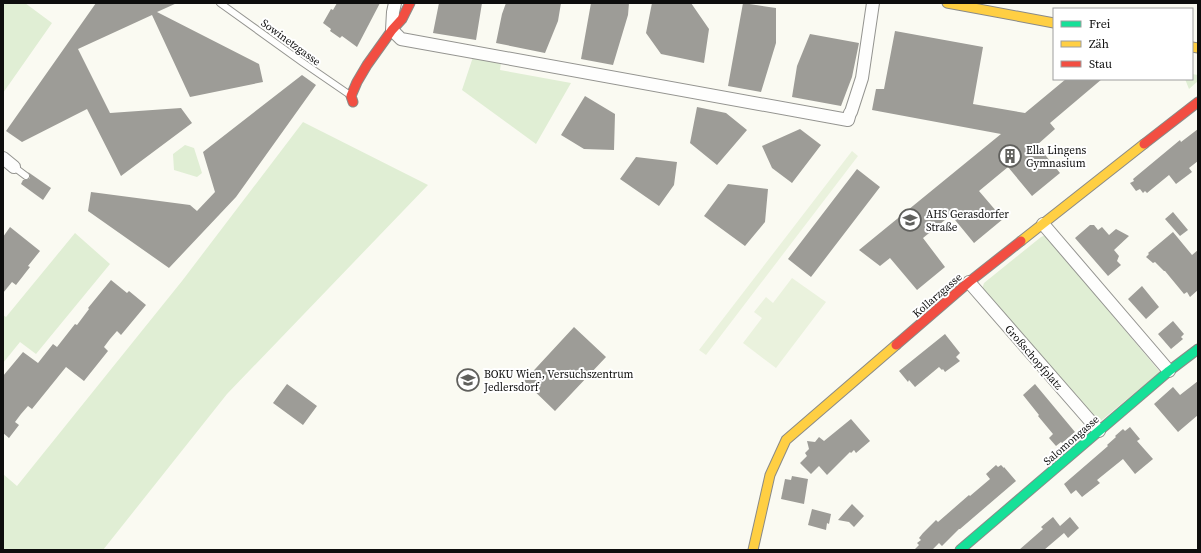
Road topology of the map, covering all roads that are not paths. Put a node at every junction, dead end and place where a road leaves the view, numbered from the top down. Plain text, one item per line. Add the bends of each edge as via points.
1 (220, 3) edge
2 (395, 3) edge
3 (410, 3) edge
4 (873, 3) edge
5 (947, 3) edge
6 (1053, 23) edge
7 (392, 30) junction
8 (352, 99) joint
9 (1198, 102) edge
10 (3, 158) edge
11 (14, 167) joint
12 (26, 176) dead end
13 (1043, 224) junction
14 (969, 282) junction
15 (1198, 349) edge
16 (1169, 371) junction
17 (1099, 431) junction
18 (753, 550) edge
19 (960, 550) edge

1 - 8 lane, Sowinetzgasse
2 - 7 street
3 - 7 street via 402,20
4 - 7 street via 862,78 848,120 401,39
5 - 6 street
7 - 8 street via 357,82
9 - 13 street, Kollarzgasse
10 - 11 street
11 - 12 lane
13 - 14 street, Kollarzgasse
13 - 16 street
14 - 17 street, Großschopfplatz
14 - 18 street, Kollarzgasse via 786,440 770,475
15 - 16 street, Salomongasse
16 - 17 street, Salomongasse
17 - 19 street, Salomongasse

